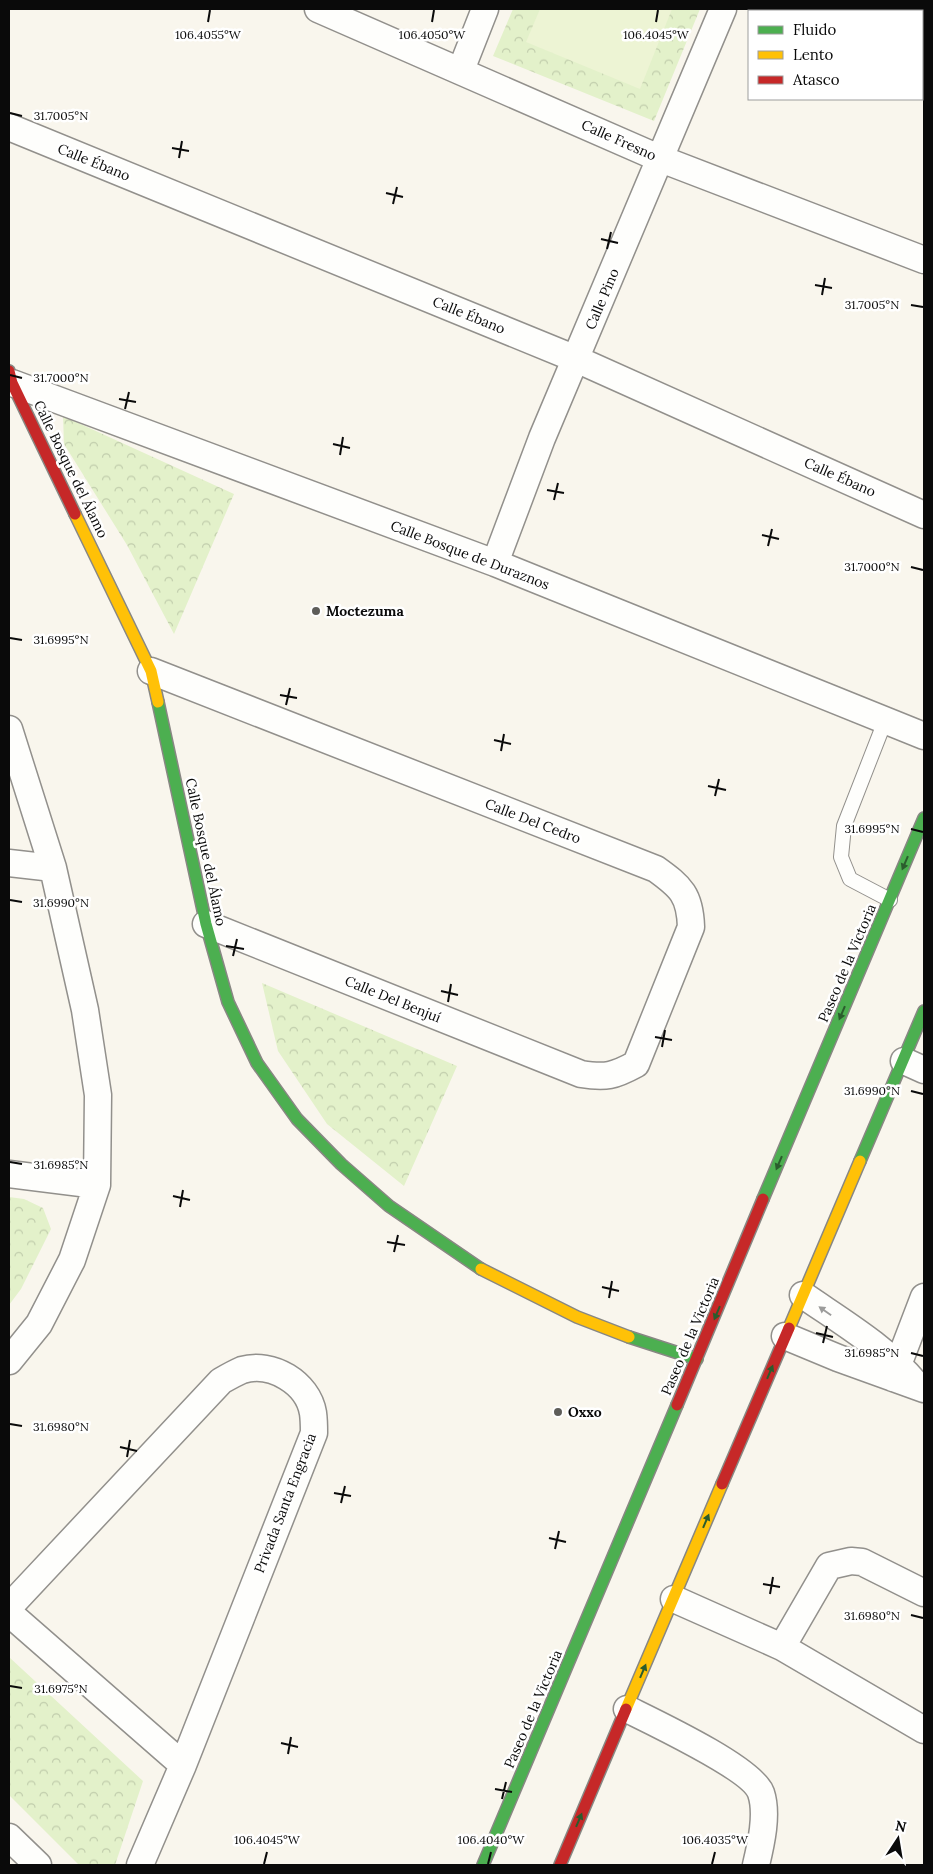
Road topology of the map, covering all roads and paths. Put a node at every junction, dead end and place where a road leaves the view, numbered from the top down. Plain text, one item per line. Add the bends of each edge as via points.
1 (318, 9) edge
2 (486, 9) edge
3 (723, 9) edge
4 (461, 70) junction
5 (9, 126) edge
6 (661, 158) junction
7 (924, 260) edge
8 (576, 359) junction
9 (10, 378) edge
10 (924, 515) edge
11 (495, 563) junction
12 (151, 671) junction
13 (885, 721) junction
14 (9, 729) edge
15 (924, 736) edge
16 (924, 818) edge
17 (9, 863) edge
18 (53, 868) junction
19 (890, 900) junction
20 (206, 924) junction
21 (924, 1011) edge
22 (914, 1066) edge
23 (581, 1074) joint
24 (9, 1174) edge
25 (97, 1185) junction
26 (803, 1295) junction
27 (924, 1297) edge
28 (785, 1336) junction
29 (697, 1359) junction
30 (9, 1361) edge
31 (908, 1379) edge
32 (924, 1593) edge
33 (674, 1599) junction
34 (9, 1607) edge
35 (9, 1613) edge
36 (782, 1646) junction
37 (627, 1709) junction
38 (924, 1730) edge
39 (183, 1765) junction
40 (9, 1837) edge
41 (764, 1862) edge
42 (38, 1865) edge
43 (140, 1865) edge
44 (483, 1865) edge
45 (560, 1865) edge

1 - 4 street, Calle Fresno
2 - 4 street
3 - 6 street, Calle Pino
4 - 6 street, Calle Fresno
5 - 8 street, Calle Ébano
6 - 7 street, Calle Fresno
6 - 8 street, Calle Pino
8 - 10 street, Calle Ébano
8 - 11 street, Calle Pino
9 - 11 street, Calle Bosque de Duraznos
9 - 12 main road, Calle Bosque del Álamo
11 - 13 street, Calle Bosque de Duraznos
12 - 20 main road, Calle Bosque del Álamo
12 - 23 street, Calle Del Cedro via 656,869 680,887 690,908 691,927 636,1064 618,1074 602,1077
13 - 15 street, Calle Bosque de Duraznos
13 - 19 lane via 844,826 841,857 850,878
14 - 18 street
16 -> 19 main road, Paseo de la Victoria
17 - 18 street
18 - 25 street via 86,1010 98,1095
19 -> 29 main road, Paseo de la Victoria
20 - 23 street, Calle Del Benjuí
20 - 29 main road, Calle Bosque del Álamo via 228,1002 257,1063 297,1119 341,1164 389,1206 484,1271 577,1317
21 - 22 main road
22 - 26 main road
24 - 25 street
25 - 30 street via 72,1260 39,1324
26 - 28 main road
31 -> 26 street via 866,1338
27 - 31 street
28 - 31 street
33 -> 28 main road
29 - 44 main road, Paseo de la Victoria
32 - 36 street via 862,1562 851,1560 829,1566
33 - 36 street
37 -> 33 main road
34 - 39 street, Privada Santa Engracia via 221,1380 242,1370 259,1368 294,1382 307,1397 313,1413 314,1433
35 - 39 street
36 - 38 street
37 - 41 street via 743,1773 761,1792
45 -> 37 main road
39 - 43 street, Privada Santa Engracia
40 - 42 street

